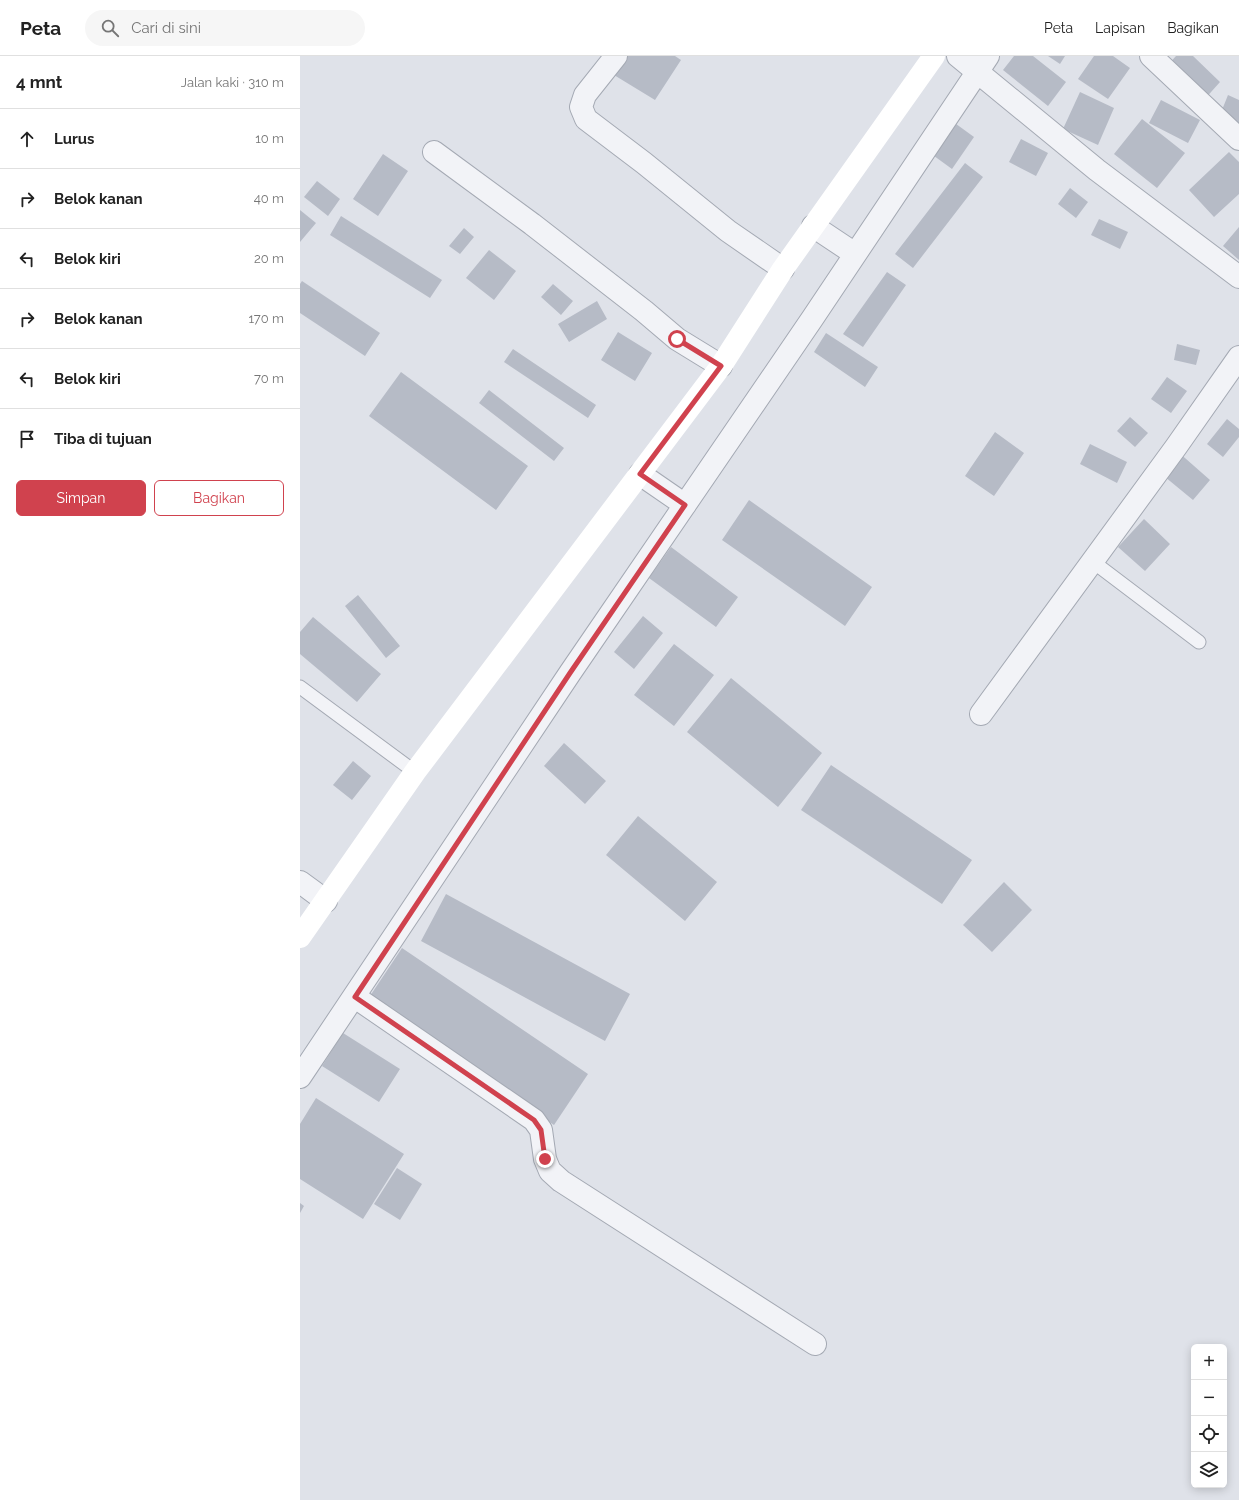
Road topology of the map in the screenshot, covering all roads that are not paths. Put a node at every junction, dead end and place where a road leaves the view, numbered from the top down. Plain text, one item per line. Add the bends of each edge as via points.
1 (616, 56) edge
2 (934, 56) edge
3 (958, 56) edge
4 (1151, 56) edge
5 (982, 64) edge
6 (1239, 139) edge
7 (434, 152) dead end
8 (814, 226) junction
9 (855, 254) junction
10 (776, 264) junction
11 (1239, 277) edge
12 (1238, 361) edge
13 (716, 363) junction
14 (640, 474) junction
15 (685, 505) junction
16 (1092, 562) junction
17 (1199, 642) dead end
18 (300, 687) edge
19 (980, 714) dead end
20 (415, 772) junction
21 (300, 882) edge
22 (326, 901) junction
23 (300, 937) edge
24 (355, 997) junction
25 (300, 1078) edge
26 (815, 1344) dead end

1 - 10 street via 586,95 581,107 586,119 728,232
2 - 8 street
3 - 5 street
4 - 6 street
5 - 9 street
5 - 11 street via 1097,170
7 - 13 street via 532,224 677,339
8 - 9 street
8 - 10 street
9 - 15 street
10 - 13 street
12 - 16 street
13 - 14 street
14 - 15 street
14 - 20 street
15 - 24 street
16 - 17 lane
16 - 19 street
18 - 20 lane
20 - 22 street
21 - 22 street
22 - 23 street
24 - 25 street
24 - 26 street via 534,1120 541,1130 545,1159 550,1171 561,1182

